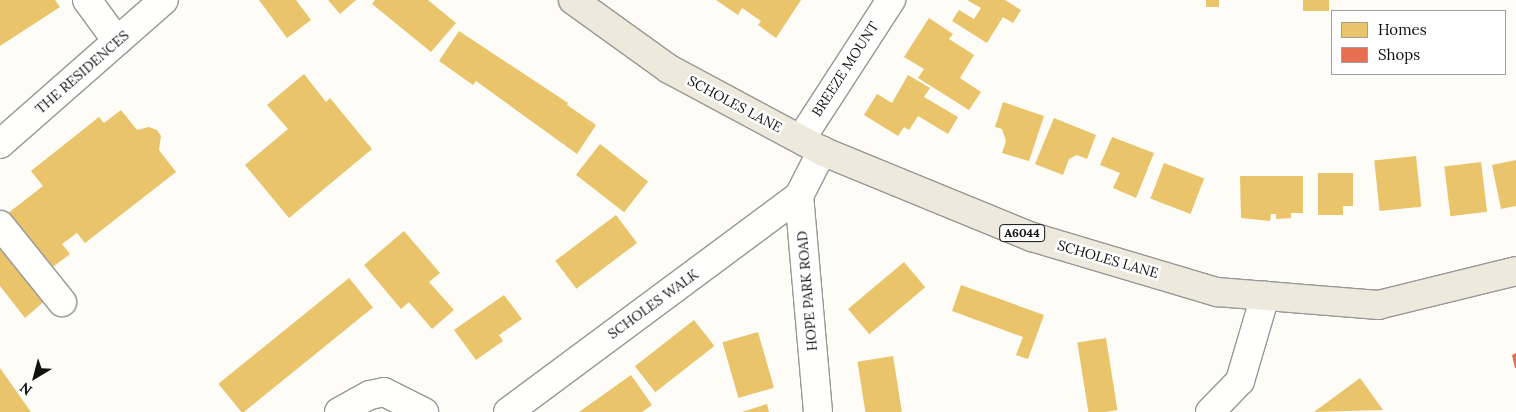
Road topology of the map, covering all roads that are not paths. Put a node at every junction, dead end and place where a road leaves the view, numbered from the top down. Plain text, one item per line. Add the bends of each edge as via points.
1 (87, 0) edge
2 (164, 0) edge
3 (573, 0) edge
4 (891, 0) edge
5 (117, 41) junction
6 (0, 144) edge
7 (808, 165) junction
8 (0, 225) edge
9 (1516, 271) edge
10 (1265, 296) junction
11 (62, 302) dead end
12 (339, 412) edge
13 (424, 412) edge
14 (508, 412) edge
15 (818, 412) edge
16 (1210, 412) edge

1 - 5 street
2 - 5 street, THE RESIDENCES
3 - 7 main road, SCHOLES LANE / A6044
4 - 7 street, BREEZE MOUNT
5 - 6 street, THE RESIDENCES
7 - 10 main road, SCHOLES LANE / A6044 via 1217,292
7 - 14 street, SCHOLES WALK
7 - 15 street, HOPE PARK ROAD
8 - 11 street
9 - 10 main road, SCHOLES LANE / A6044 via 1378,305
10 - 16 street via 1240,381
12 - 13 street via 370,395 384,392

